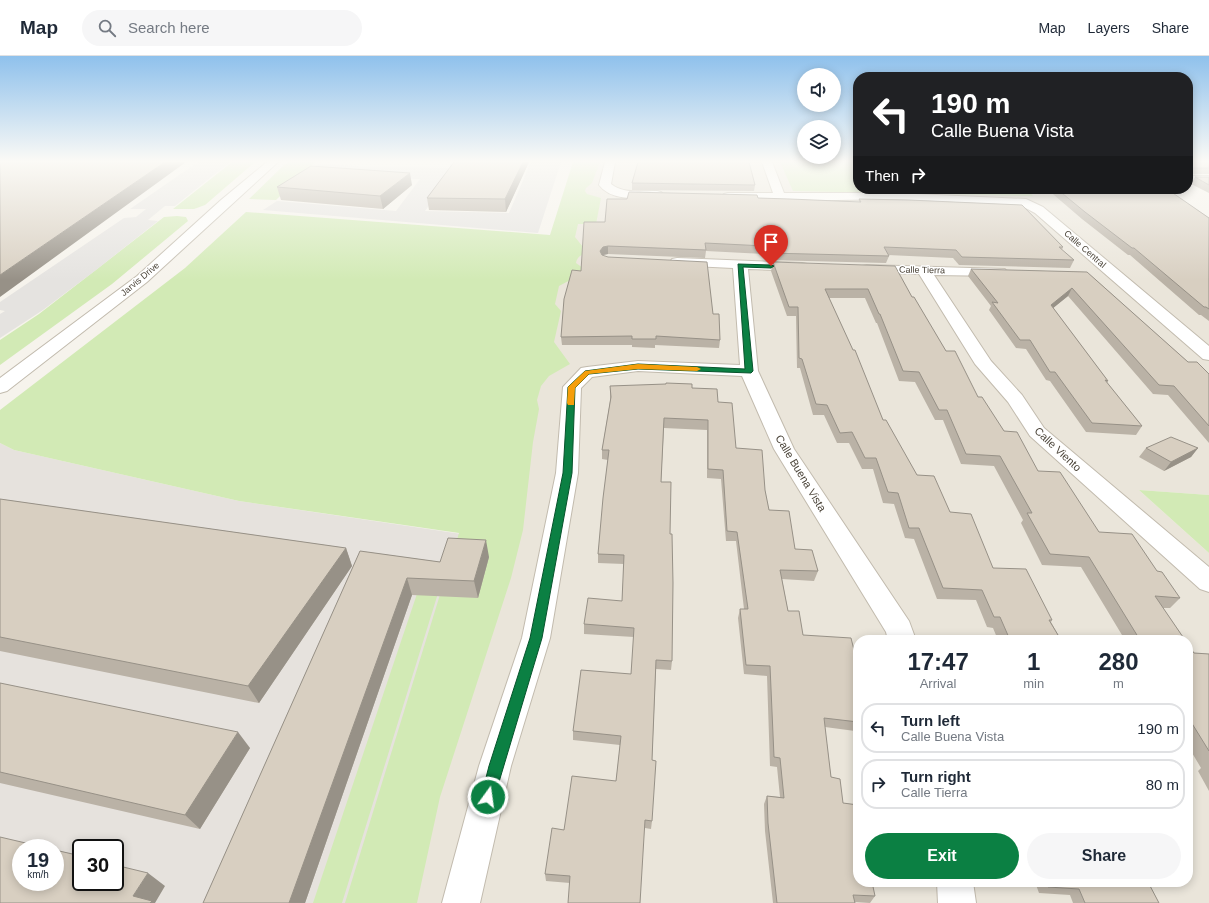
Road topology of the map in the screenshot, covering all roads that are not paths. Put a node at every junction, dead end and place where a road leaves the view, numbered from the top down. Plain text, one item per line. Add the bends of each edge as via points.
1 (227, 202) edge
2 (1012, 202) edge
3 (662, 262) edge
4 (740, 266) junction
5 (812, 268) edge
6 (852, 269) edge
7 (924, 270) junction
8 (1016, 273) edge
9 (1093, 275) edge
10 (1116, 275) junction
11 (1209, 355) edge
12 (749, 371) junction
13 (0, 387) edge
14 (1209, 582) edge
15 (901, 635) edge
16 (955, 887) edge
17 (461, 903) edge
18 (957, 903) edge

1 - 13 street, Jarvis Drive via 142,279
2 - 10 street, Calle Central via 1022,202 1039,210
3 - 4 street
4 - 5 street
4 - 12 street, Calle Buena Vista
6 - 7 street, Calle Tierra
7 - 8 street, Calle Tierra
7 - 14 street, Calle Viento via 984,364 1015,399 1037,432
9 - 10 street
10 - 11 street, Calle Central
12 - 15 street, Calle Buena Vista via 784,449
12 - 17 street via 638,366 587,372 572,387 568,473 536,638 495,766
16 - 18 street

